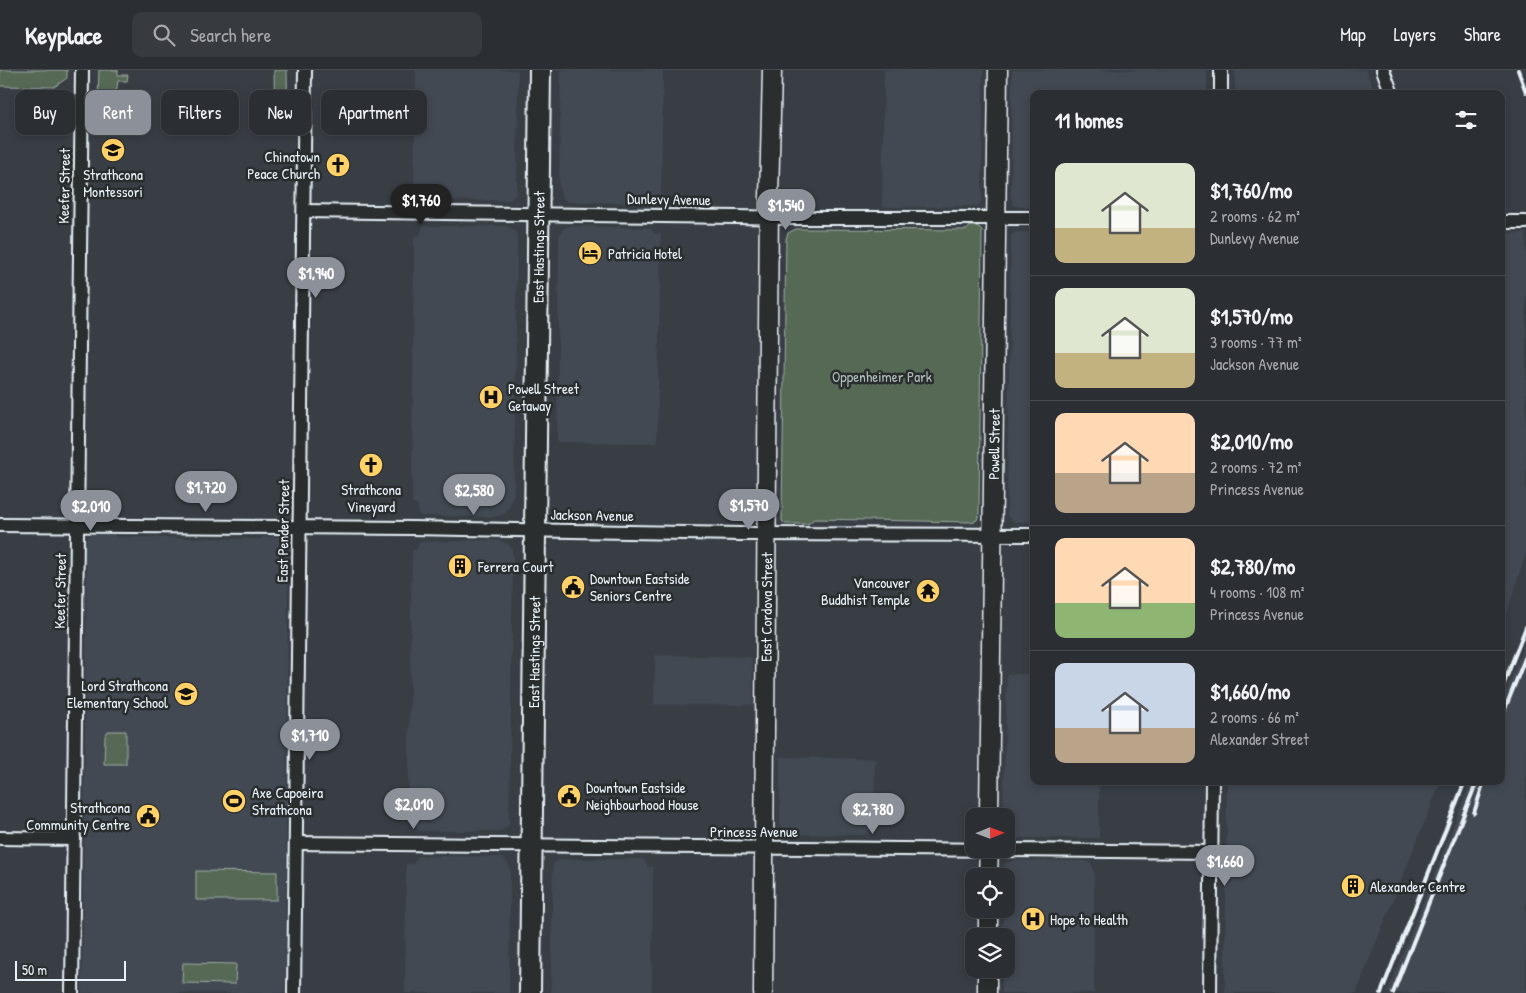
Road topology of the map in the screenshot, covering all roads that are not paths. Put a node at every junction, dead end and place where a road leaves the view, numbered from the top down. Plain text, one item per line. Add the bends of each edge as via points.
1 (82, 70) edge
2 (305, 70) edge
3 (540, 70) edge
4 (772, 70) edge
5 (998, 70) edge
6 (1221, 70) edge
7 (1383, 70) edge
8 (1221, 90) edge
9 (1390, 90) edge
10 (304, 211) junction
11 (539, 214) junction
12 (769, 217) junction
13 (996, 218) junction
14 (1030, 218) edge
15 (1505, 222) edge
16 (1526, 222) edge
17 (0, 525) edge
18 (77, 526) junction
19 (300, 528) junction
20 (536, 530) junction
21 (765, 534) junction
22 (992, 535) junction
23 (1030, 535) edge
24 (1212, 785) edge
25 (989, 808) edge
26 (0, 838) edge
27 (74, 839) junction
28 (296, 843) junction
29 (533, 846) junction
30 (763, 848) junction
31 (965, 850) edge
32 (1015, 850) edge
33 (1212, 852) junction
34 (988, 978) edge
35 (72, 993) edge
36 (294, 993) edge
37 (530, 993) edge
38 (762, 993) edge
39 (987, 993) edge
40 (1210, 993) edge

1 - 18 street, Keefer Street
2 - 10 street, East Pender Street
3 - 11 main road, East Hastings Street
4 - 12 main road, East Cordova Street
5 - 13 main road, Powell Street
6 - 8 street
7 - 9 street
10 - 11 street, Dunlevy Avenue
10 - 19 street, East Pender Street
11 - 12 street, Dunlevy Avenue
11 - 20 main road, East Hastings Street
12 - 13 street, Dunlevy Avenue
12 - 21 main road, East Cordova Street
13 - 14 street, Dunlevy Avenue
13 - 22 main road, Powell Street
15 - 16 street
17 - 18 street, Jackson Avenue
18 - 19 street, Jackson Avenue
18 - 27 street, Keefer Street
19 - 20 street, Jackson Avenue
19 - 28 street, East Pender Street
20 - 21 street, Jackson Avenue
20 - 29 main road, East Hastings Street
21 - 22 street, Jackson Avenue
21 - 30 main road, East Cordova Street
22 - 23 street, Jackson Avenue
22 - 25 main road, Powell Street
24 - 33 street
26 - 27 street
27 - 35 street, Keefer Street
28 - 29 street, Princess Avenue
28 - 36 street, East Pender Street
29 - 30 street, Princess Avenue
29 - 37 main road, East Hastings Street
30 - 31 street, Princess Avenue
30 - 38 main road, East Cordova Street
32 - 33 street, Princess Avenue
33 - 40 street
34 - 39 main road

